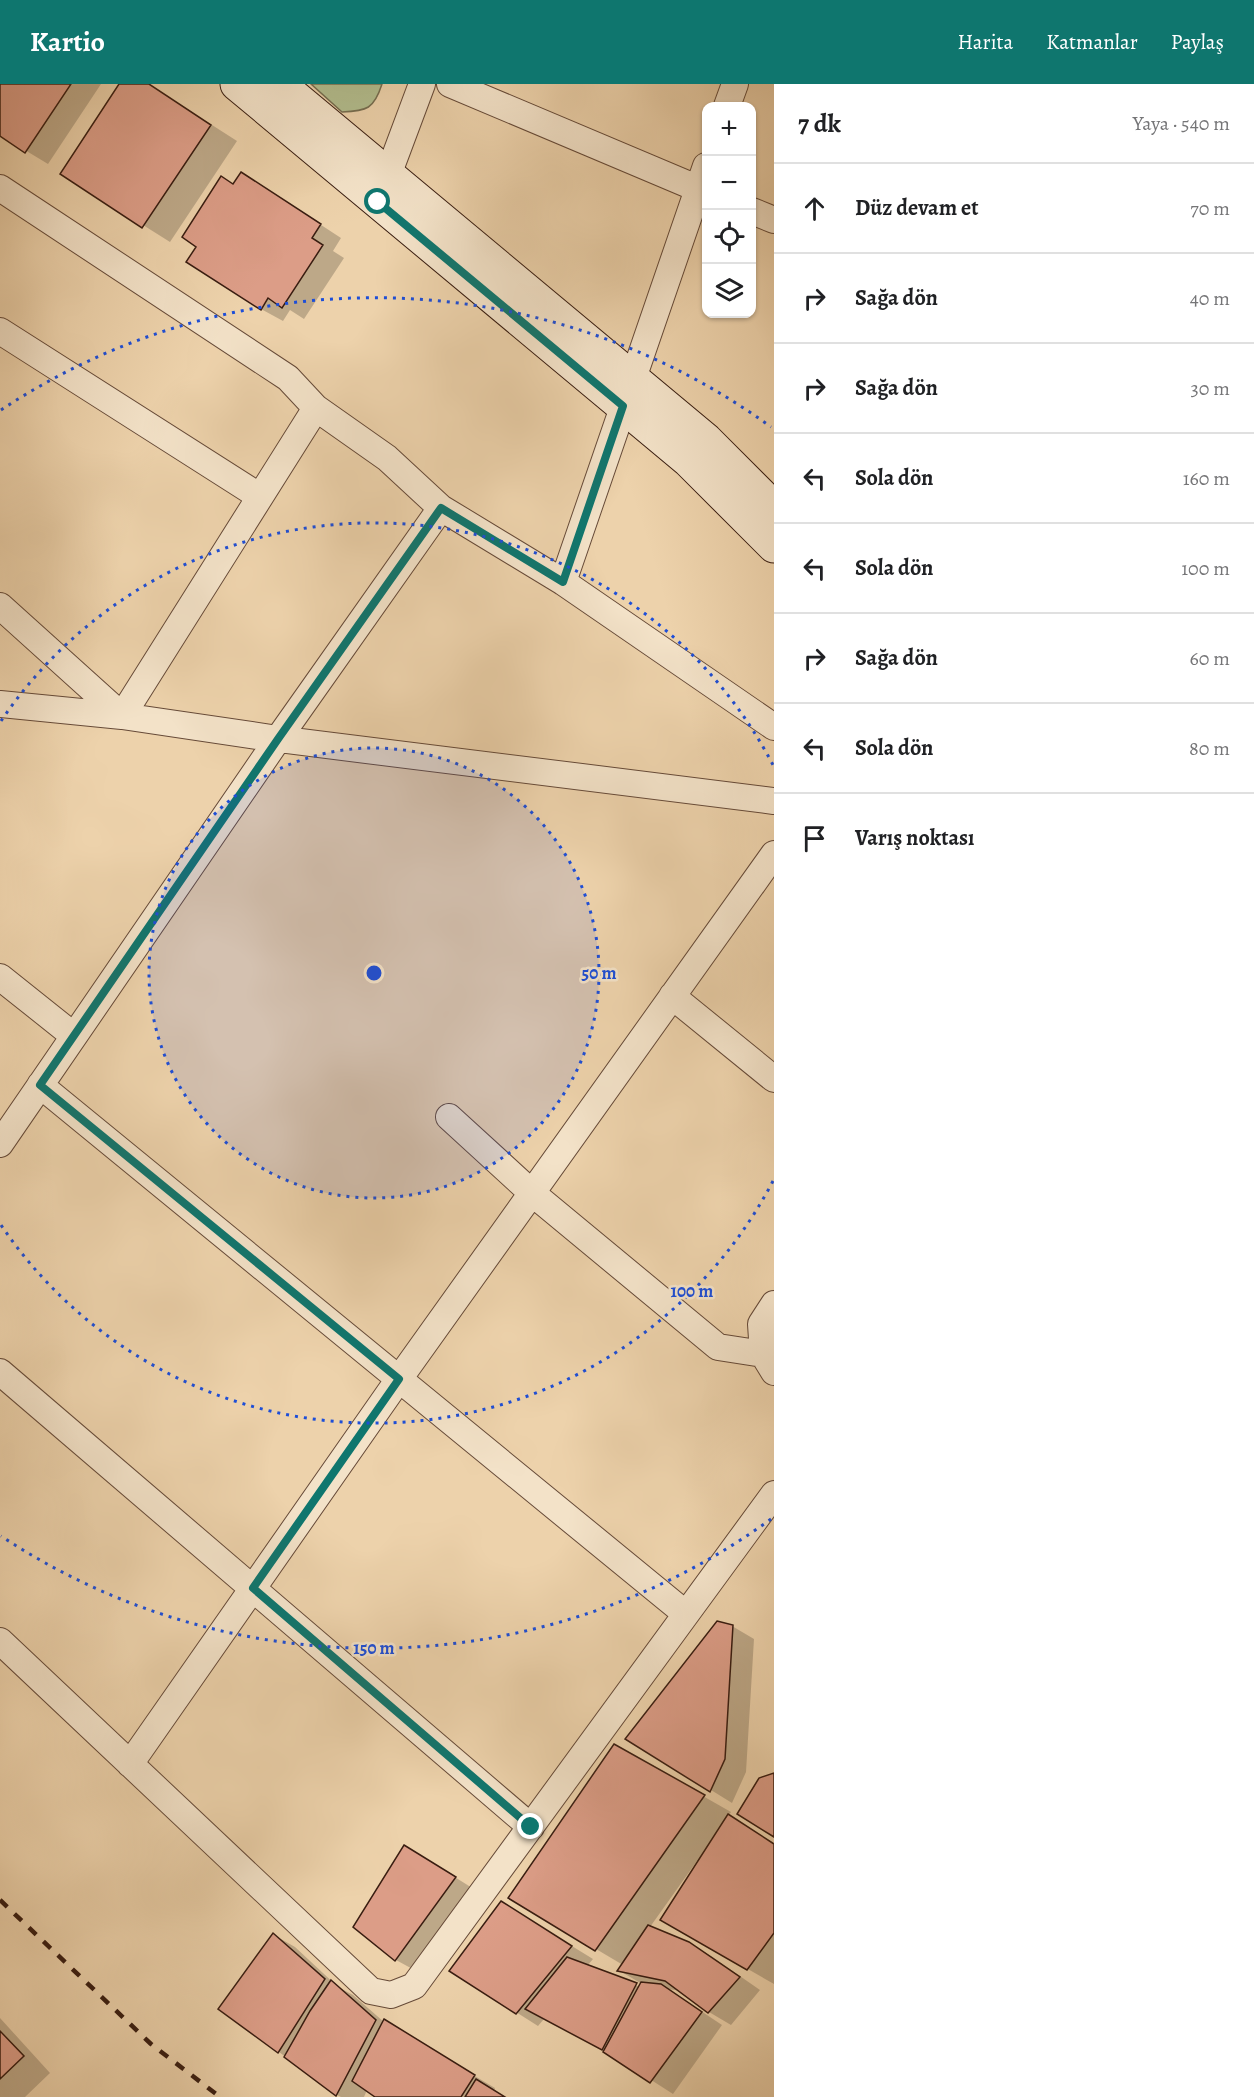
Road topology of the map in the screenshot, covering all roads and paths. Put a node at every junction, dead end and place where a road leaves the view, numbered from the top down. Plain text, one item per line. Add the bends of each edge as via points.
1 (237, 84) edge
2 (279, 84) edge
3 (422, 84) edge
4 (450, 84) edge
5 (735, 84) edge
6 (728, 102) edge
7 (702, 181) edge
8 (0, 188) edge
9 (383, 188) junction
10 (702, 188) edge
11 (756, 213) edge
12 (774, 220) edge
13 (0, 331) edge
14 (628, 392) junction
15 (316, 408) junction
16 (259, 496) junction
17 (774, 507) edge
18 (441, 508) junction
19 (774, 546) edge
20 (563, 582) junction
21 (0, 606) edge
22 (0, 704) edge
23 (122, 716) junction
24 (774, 727) edge
25 (278, 739) junction
26 (774, 801) edge
27 (774, 854) edge
28 (0, 977) edge
29 (672, 996) junction
30 (74, 1035) junction
31 (774, 1079) edge
32 (40, 1085) junction
33 (449, 1117) dead end
34 (0, 1144) edge
35 (532, 1193) junction
36 (774, 1304) edge
37 (769, 1363) edge
38 (0, 1372) edge
39 (399, 1379) junction
40 (774, 1494) edge
41 (253, 1588) junction
42 (686, 1614) junction
43 (0, 1641) edge
44 (130, 1764) junction
45 (531, 1827) junction

1 - 9 main road
2 - 9 main road
3 - 9 street
4 - 7 street
5 - 6 street
8 - 15 street via 288,378
9 - 14 main road
10 - 14 street
11 - 12 street
13 - 16 street
14 - 17 main road via 706,440
14 - 19 main road via 688,460
14 - 20 street
15 - 16 street
15 - 18 street via 387,458
16 - 23 street
18 - 20 street
18 - 25 street
20 - 24 street
21 - 23 street
22 - 23 street
23 - 25 street
25 - 26 street
25 - 30 street
27 - 29 street
28 - 30 street
29 - 31 street
29 - 35 street
30 - 32 street
32 - 34 street
32 - 39 street
33 - 35 street
35 - 37 street via 718,1347
35 - 39 street
36 - 37 street via 761,1324
38 - 41 street
39 - 41 street
39 - 42 street
40 - 42 street
41 - 44 street
41 - 45 street
42 - 45 street
43 - 44 street
44 - 45 street via 371,1991 391,1995 414,1986

